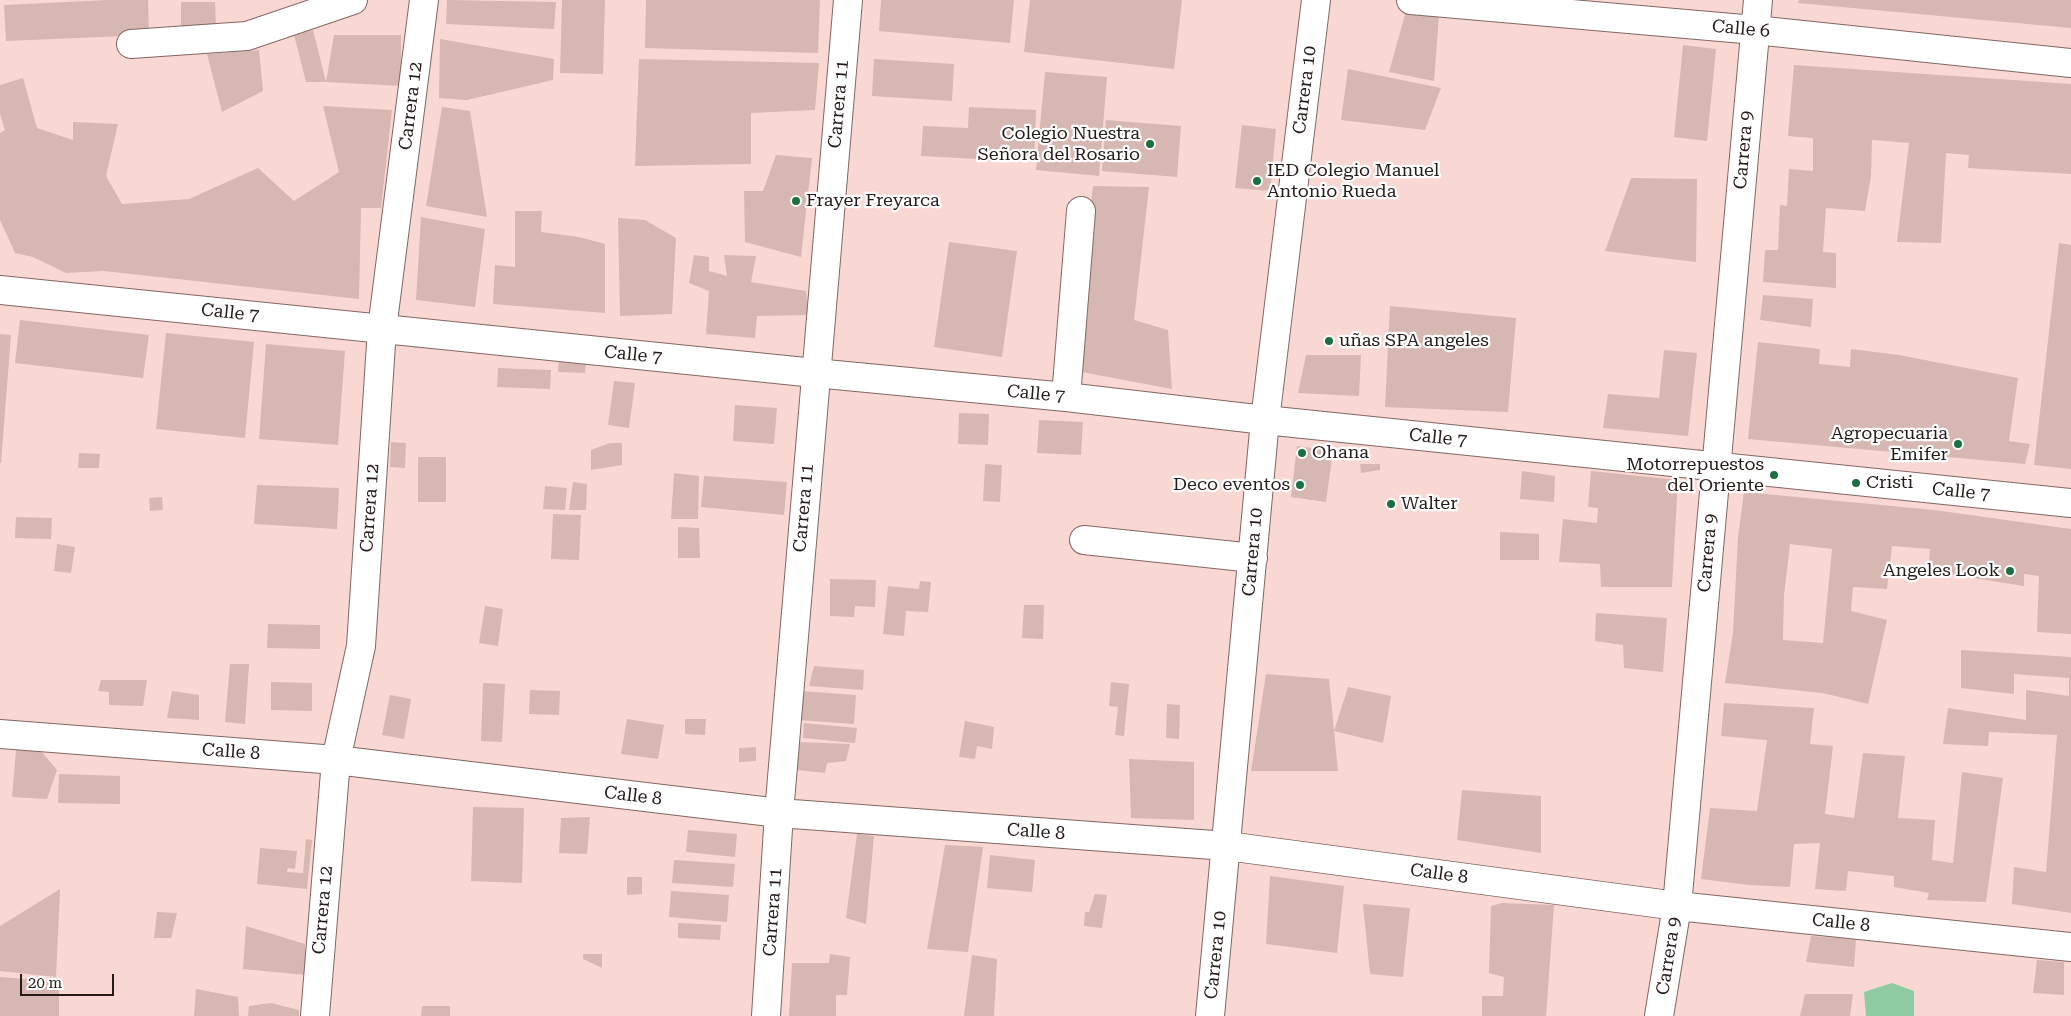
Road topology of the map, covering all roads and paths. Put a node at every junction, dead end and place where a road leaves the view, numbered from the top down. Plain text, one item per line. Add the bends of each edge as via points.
1 (353, 0) edge
2 (424, 0) edge
3 (848, 0) edge
4 (1316, 0) edge
5 (1411, 0) edge
6 (1758, 0) edge
7 (1755, 30) junction
8 (132, 44) dead end
9 (2071, 63) edge
10 (1081, 210) dead end
11 (0, 290) edge
12 (382, 329) junction
13 (815, 374) junction
14 (1066, 397) junction
15 (1265, 420) junction
16 (1716, 466) junction
17 (2071, 503) edge
18 (1084, 540) dead end
19 (1253, 558) junction
20 (0, 734) edge
21 (336, 760) junction
22 (779, 813) junction
23 (1227, 846) junction
24 (1677, 906) junction
25 (2071, 947) edge
26 (315, 1016) edge
27 (766, 1016) edge
28 (1210, 1016) edge
29 (1659, 1016) edge

1 - 8 street via 247,36
2 - 12 street, Carrera 12
3 - 13 street, Carrera 11
4 - 15 street, Carrera 10
5 - 7 street, Calle 6
6 - 7 street, Carrera 9
7 - 9 street, Calle 6
7 - 16 street, Carrera 9
10 - 14 street
11 - 12 street, Calle 7
12 - 13 street, Calle 7
12 - 21 street, Carrera 12 via 361,646
13 - 14 street, Calle 7
13 - 22 street, Carrera 11
14 - 15 street, Calle 7
15 - 16 street, Calle 7
15 - 19 street, Carrera 10
16 - 17 street, Calle 7
16 - 24 street, Carrera 9
18 - 19 street
19 - 23 street, Carrera 10
20 - 21 street, Calle 8
21 - 22 street, Calle 8
21 - 26 street, Carrera 12
22 - 23 street, Calle 8
22 - 27 street, Carrera 11
23 - 24 street, Calle 8
23 - 28 street, Carrera 10
24 - 25 street, Calle 8
24 - 29 street, Carrera 9

